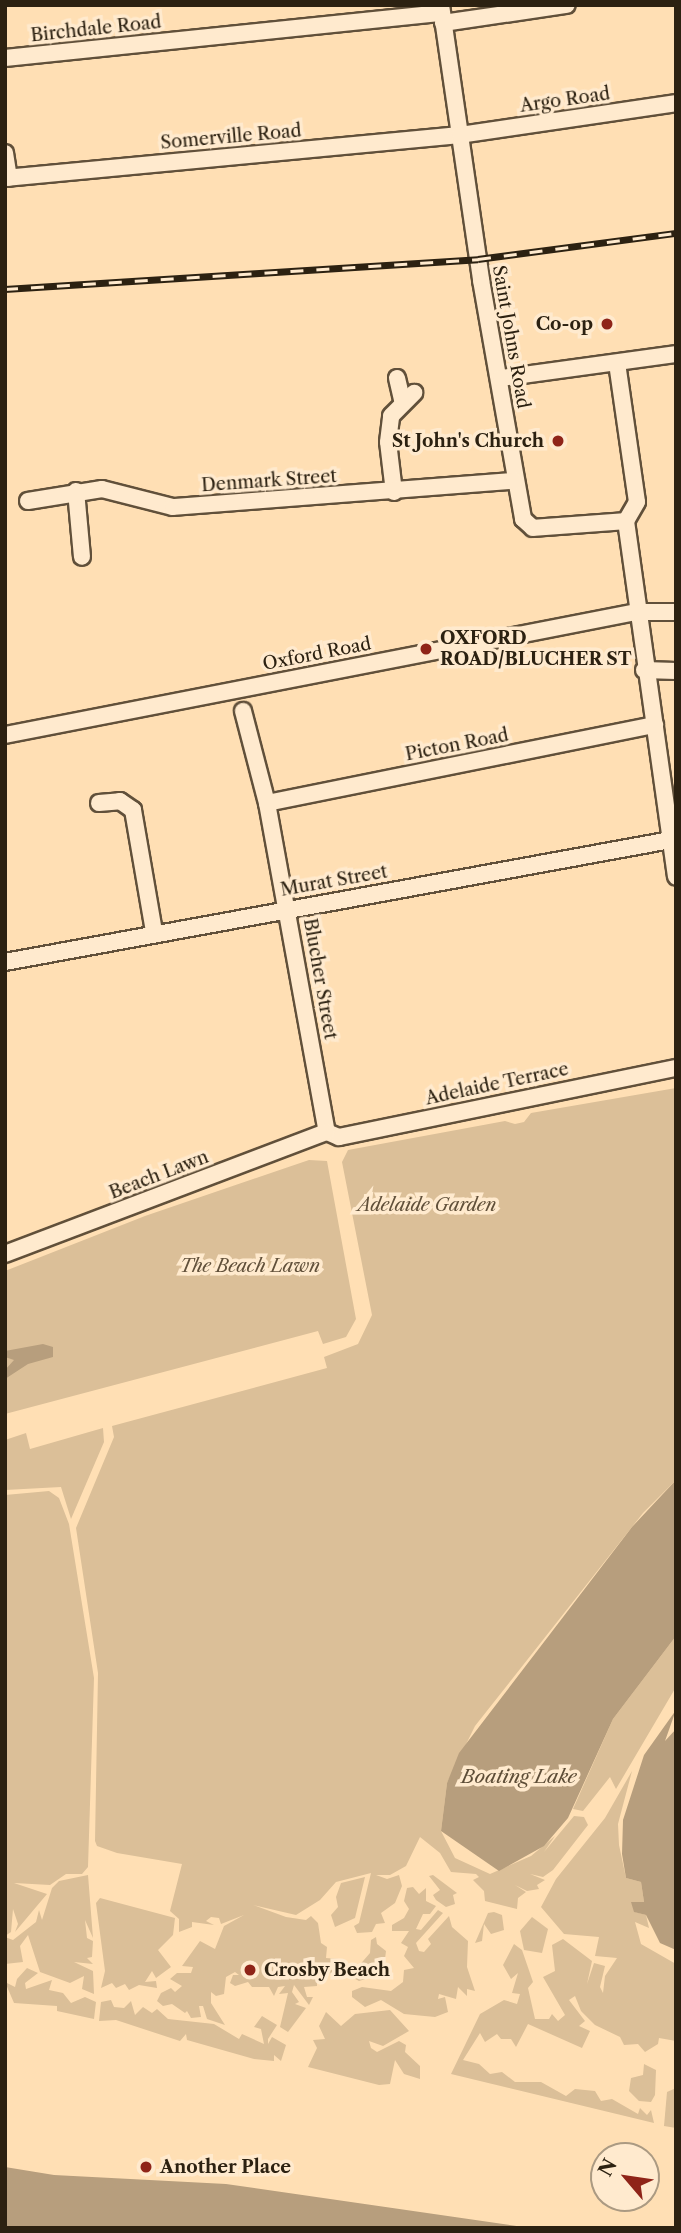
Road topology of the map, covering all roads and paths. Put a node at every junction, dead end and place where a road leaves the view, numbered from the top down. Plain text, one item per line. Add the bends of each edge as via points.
1 (567, 5) edge
2 (442, 14) edge
3 (5, 58) edge
4 (676, 103) edge
5 (460, 135) junction
6 (5, 153) edge
7 (7, 178) edge
8 (676, 354) edge
9 (617, 363) junction
10 (397, 378) dead end
11 (501, 378) junction
12 (514, 481) junction
13 (76, 491) junction
14 (394, 492) junction
15 (28, 501) dead end
16 (626, 521) junction
17 (82, 557) dead end
18 (636, 612) junction
19 (676, 612) edge
20 (644, 670) junction
21 (676, 671) edge
22 (243, 711) dead end
23 (655, 725) junction
24 (5, 734) edge
25 (99, 803) dead end
26 (267, 803) junction
27 (673, 839) edge
28 (676, 877) edge
29 (288, 910) junction
30 (154, 932) junction
31 (5, 962) edge
32 (676, 1068) edge
33 (327, 1132) junction
34 (5, 1254) edge

1 - 2 street, Birchdale Road
2 - 3 street, Birchdale Road
2 - 5 street, Saint Johns Road
4 - 5 street, Argo Road
5 - 7 street, Somerville Road
5 - 11 street, Saint Johns Road
6 - 7 street
8 - 9 street
9 - 11 street
9 - 16 street via 637,502
10 - 14 street via 408,396 391,416 388,442
11 - 12 street, Saint Johns Road
12 - 14 street, Denmark Street
12 - 16 street, Saint Johns Road via 523,519 533,528
13 - 14 street, Denmark Street via 102,489 173,507
13 - 15 street, Denmark Street
13 - 17 street
16 - 18 street
18 - 19 street, Oxford Road
18 - 20 street
18 - 24 street, Oxford Road
20 - 21 street
20 - 23 street
22 - 26 street, Blucher Street
23 - 26 street, Picton Road
23 - 27 street
25 - 30 street via 120,801 133,810 135,867
26 - 29 street, Blucher Street
27 - 28 street
27 - 29 street, Murat Street
29 - 30 street, Murat Street
29 - 33 street, Blucher Street
30 - 31 street, Murat Street
32 - 33 street, Adelaide Terrace via 339,1137
33 - 34 street, Beach Lawn

